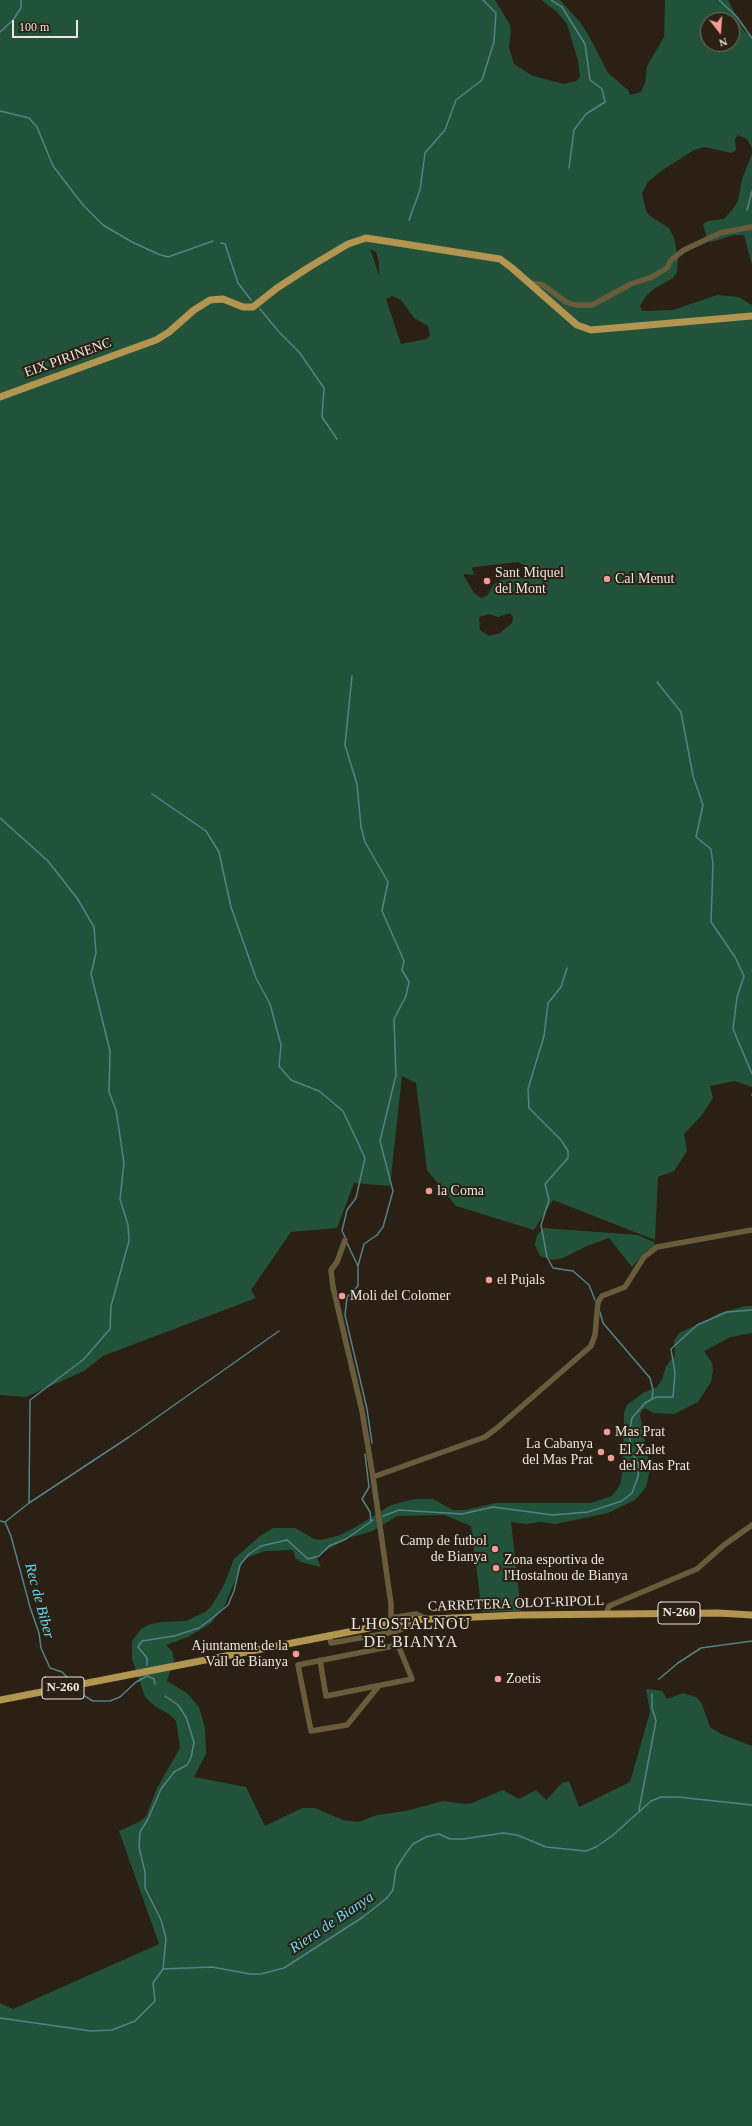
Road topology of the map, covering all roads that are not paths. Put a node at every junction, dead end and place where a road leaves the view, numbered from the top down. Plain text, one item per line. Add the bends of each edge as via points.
1 (752, 227) edge
2 (529, 283) junction
3 (752, 316) edge
4 (0, 398) edge
5 (752, 1230) edge
6 (345, 1240) dead end
7 (374, 1477) junction
8 (752, 1525) edge
9 (606, 1614) junction
10 (752, 1615) edge
11 (418, 1619) junction
12 (428, 1619) junction
13 (392, 1621) junction
14 (398, 1630) junction
15 (392, 1632) junction
16 (329, 1635) junction
17 (396, 1638) junction
18 (398, 1645) junction
19 (320, 1660) junction
20 (378, 1686) junction
21 (0, 1700) edge

1 - 2 street via 720,233 684,250 671,260 667,268 652,277 631,284 592,305 566,302 543,285
2 - 3 main road via 577,325 590,330
2 - 4 main road, EIX PIRINENC via 506,263 492,257 366,238 348,244 298,274 253,307 243,307 223,299 210,300 163,336
5 - 7 street via 657,1247 644,1257 625,1287 602,1296 598,1302 595,1335 591,1346 497,1428 485,1437
6 - 7 street via 337,1262 331,1270
7 - 13 street
8 - 9 street via 724,1545 698,1569 609,1606
9 - 10 main road, CARRETERA OLOT-RIPOLL / N-260
9 - 12 main road, CARRETERA OLOT-RIPOLL / N-260
11 - 12 main road, CARRETERA OLOT-RIPOLL / N-260
11 - 13 main road, CARRETERA OLOT-RIPOLL / N-260
11 - 14 street via 413,1625
12 - 13 street via 416,1614
13 - 14 street
13 - 15 street
13 - 16 main road, CARRETERA OLOT-RIPOLL / N-260
14 - 15 street
14 - 17 street
15 - 16 street via 331,1643
15 - 17 street
16 - 21 main road, CARRETERA OLOT-RIPOLL / N-260
17 - 18 street
18 - 19 street
18 - 20 street via 412,1679
19 - 20 street via 326,1696
19 - 20 street via 298,1665 311,1731 348,1724

